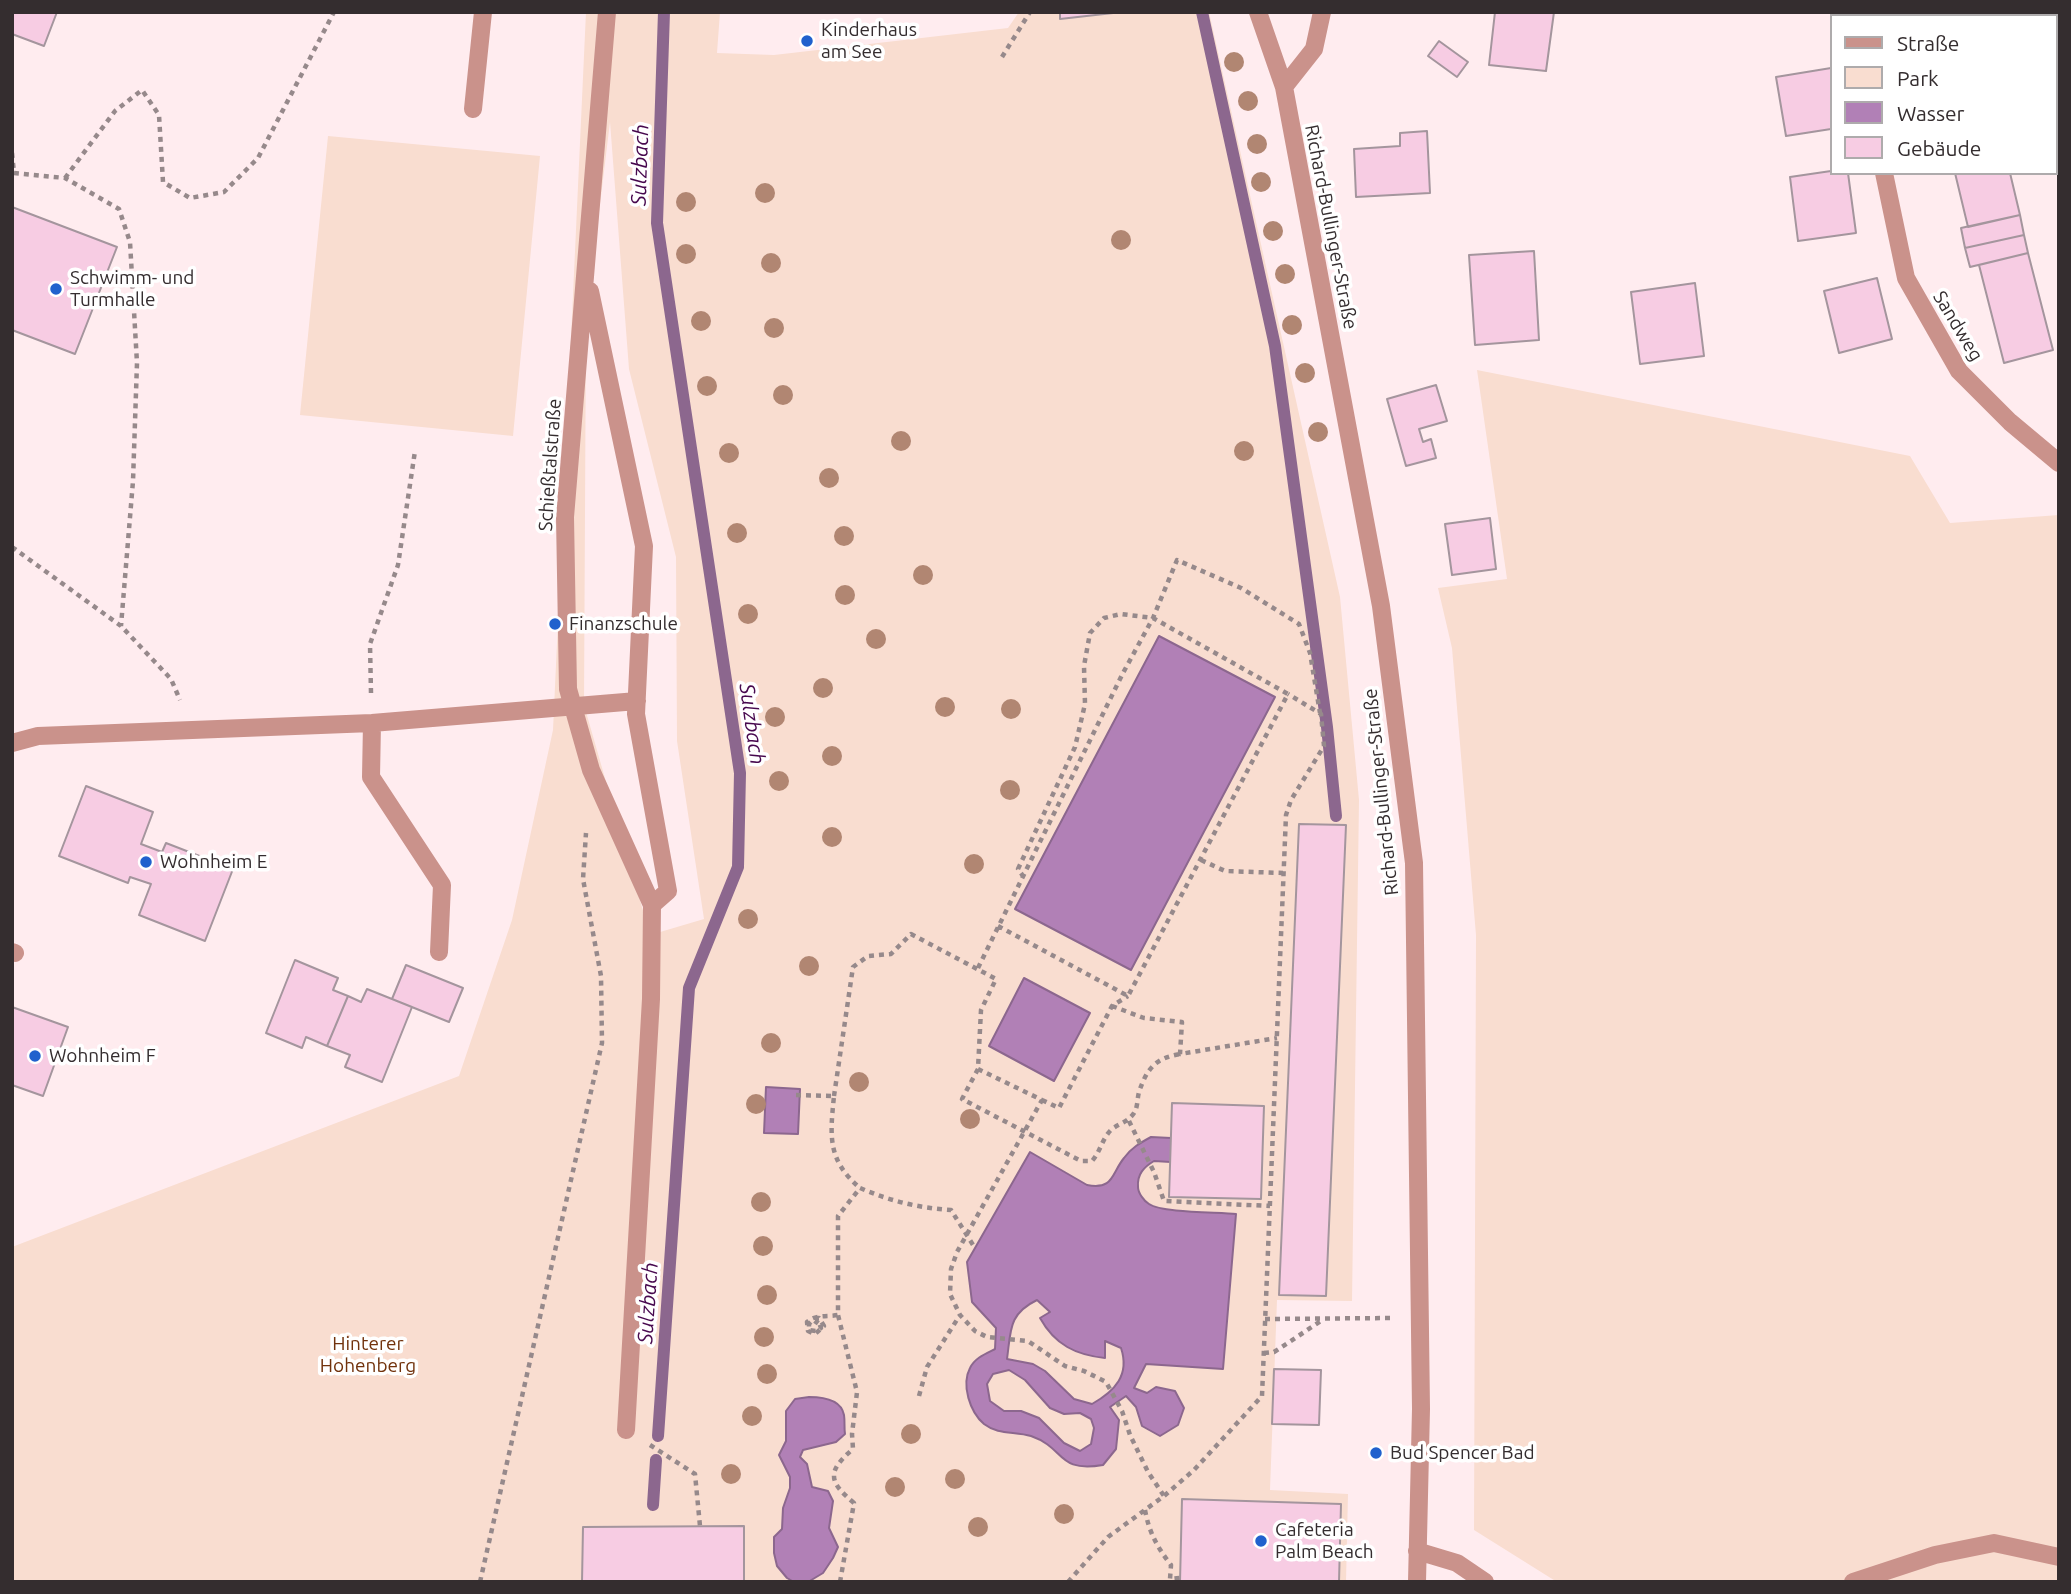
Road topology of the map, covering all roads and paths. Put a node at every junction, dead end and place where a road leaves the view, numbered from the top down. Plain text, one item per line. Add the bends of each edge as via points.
1 (334, 12) edge
2 (483, 12) edge
3 (607, 12) edge
4 (1030, 12) edge
5 (1258, 12) edge
6 (1322, 12) edge
7 (1002, 57) dead end
8 (1284, 87) junction
9 (473, 109) dead end
10 (12, 153) edge
11 (1884, 175) edge
12 (65, 178) junction
13 (586, 273) junction
14 (415, 451) dead end
15 (2059, 463) edge
16 (12, 547) edge
17 (1153, 618) junction
18 (121, 626) junction
19 (1289, 694) junction
20 (638, 701) junction
21 (574, 708) junction
22 (1321, 714) junction
23 (372, 723) junction
24 (193, 731) junction
25 (12, 743) edge
26 (587, 824) dead end
27 (1201, 860) junction
28 (1283, 873) junction
29 (1023, 876) junction
30 (652, 905) junction
31 (998, 926) junction
32 (439, 952) dead end
33 (978, 968) junction
34 (1128, 996) junction
35 (1112, 1006) junction
36 (1277, 1038) junction
37 (1180, 1054) junction
38 (978, 1069) junction
39 (796, 1095) dead end
40 (834, 1096) junction
41 (1042, 1100) junction
42 (1129, 1121) junction
43 (1025, 1133) junction
44 (1263, 1151) dead end
45 (1272, 1152) junction
46 (860, 1188) junction
47 (1270, 1206) junction
48 (966, 1235) junction
49 (975, 1248) dead end
50 (838, 1315) junction
51 (960, 1315) junction
52 (1325, 1318) junction
53 (1420, 1318) junction
54 (1265, 1319) junction
55 (816, 1324) dead end
56 (1264, 1353) junction
57 (919, 1396) dead end
58 (626, 1430) joint
59 (1164, 1496) junction
60 (1145, 1510) junction
61 (700, 1526) dead end
62 (1417, 1551) junction
63 (2059, 1558) edge
64 (1180, 1578) dead end
65 (1170, 1581) edge
66 (480, 1582) edge
67 (839, 1582) edge
68 (1068, 1582) edge
69 (1417, 1582) edge
70 (1485, 1582) edge
71 (1853, 1582) edge

1 - 12 path via 258,158 223,192 190,198 163,182 159,115 142,90 115,111
2 - 9 street
3 - 13 street, Schießtalstraße
4 - 7 path
5 - 8 street, Richard-Bullinger-Straße
6 - 8 street via 1314,49
8 - 53 street, Richard-Bullinger-Straße via 1381,606 1414,863
10 - 12 path via 14,173
11 - 15 street, Sandweg via 1906,278 1959,371
12 - 18 path via 119,209 130,242 137,363
13 - 20 street via 644,546
13 - 21 street, Schießtalstraße via 565,517 568,689
14 - 23 path via 398,565 370,644
16 - 18 path
17 - 19 path
17 - 22 path via 1177,560 1241,588 1299,624 1310,653
17 - 29 path
17 - 29 path via 1121,614 1104,618 1090,633 1084,666 1085,704 1075,747 1018,869
18 - 24 path via 171,679
19 - 22 path
19 - 27 path
20 - 21 street
20 - 30 street via 636,714 668,891
21 - 23 street
21 - 30 street, Schießtalstraße via 591,769
22 - 28 path via 1324,746 1286,815
23 - 24 street
23 - 32 street via 372,777 442,885
24 - 25 street via 38,736
26 - 66 path via 583,879 601,976 602,1043
27 - 28 path via 1225,871
27 - 34 path
28 - 36 path
29 - 31 path
30 - 58 street via 651,999
31 - 33 path
31 - 34 path
33 - 38 path via 996,979 981,1010
33 - 40 path via 911,934 891,954 868,956 853,967
34 - 35 path
35 - 37 path via 1144,1018 1182,1022
35 - 41 path via 1059,1108
36 - 37 path
36 - 45 path
37 - 42 path via 1161,1057 1147,1073
38 - 41 path
38 - 43 path via 962,1099
39 - 40 path
40 - 46 path via 831,1127 838,1165
41 - 43 path
42 - 43 path via 1113,1129 1091,1161 1081,1161
42 - 47 path via 1164,1201
43 - 48 path
44 - 45 path
45 - 47 path
46 - 48 path via 885,1199 951,1210
46 - 50 path via 838,1216
47 - 54 path
48 - 49 path
48 - 51 path via 951,1269 950,1294
50 - 55 path via 811,1318 807,1322 808,1331 815,1334 821,1331 824,1325 819,1318 809,1324 809,1330 821,1328 818,1321
50 - 67 path via 857,1392 853,1449 833,1474 834,1483 854,1503
51 - 57 path via 927,1367
51 - 59 path via 987,1337 1027,1341 1065,1366 1106,1382
52 - 53 path
52 - 54 path
52 - 56 path via 1274,1352
53 - 62 street, Richard-Bullinger-Straße
54 - 56 path
56 - 59 path via 1262,1396
58 - 61 path via 695,1474
59 - 60 path
60 - 65 path via 1149,1532 1171,1565
60 - 68 path via 1108,1537
62 - 69 street, Richard-Bullinger-Straße
62 - 70 street via 1457,1563
63 - 71 street via 1994,1543 1935,1555
64 - 65 path

